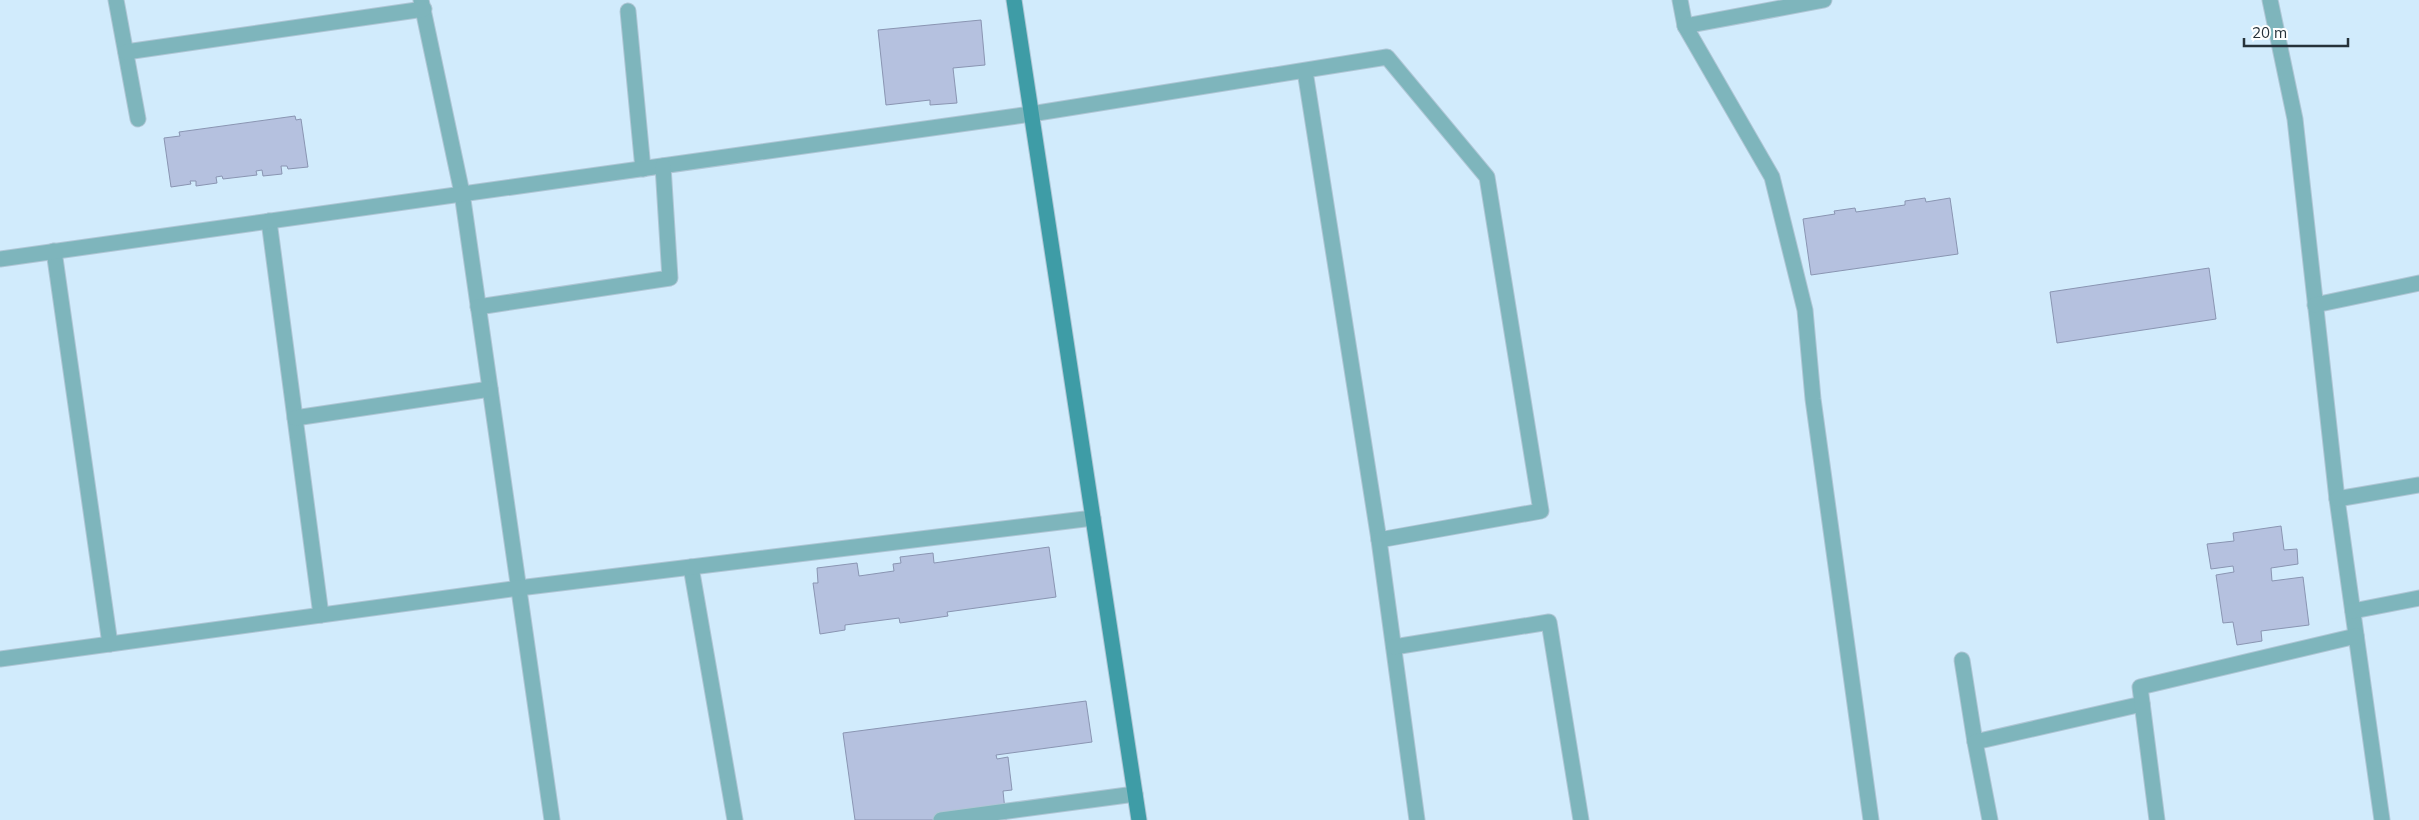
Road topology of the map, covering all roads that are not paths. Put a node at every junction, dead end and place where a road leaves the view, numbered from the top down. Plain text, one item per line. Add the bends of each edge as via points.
1 (116, 0) edge
2 (1014, 0) edge
3 (1680, 0) edge
4 (1824, 0) edge
5 (2270, 0) edge
6 (422, 4) edge
7 (628, 11) dead end
8 (1685, 26) junction
9 (126, 52) junction
10 (1305, 71) junction
11 (1031, 114) junction
12 (138, 119) dead end
13 (663, 166) junction
14 (643, 168) junction
15 (462, 193) junction
16 (269, 221) junction
17 (54, 251) junction
18 (0, 259) edge
19 (2419, 283) edge
20 (2315, 305) junction
21 (478, 307) junction
22 (490, 389) junction
23 (295, 418) junction
24 (2419, 485) edge
25 (2337, 500) junction
26 (1093, 518) junction
27 (1379, 540) junction
28 (691, 567) junction
29 (519, 588) junction
30 (2419, 598) edge
31 (2353, 611) junction
32 (321, 615) junction
33 (2356, 636) junction
34 (110, 644) junction
35 (1394, 647) junction
36 (0, 659) edge
37 (1962, 660) dead end
38 (2142, 704) junction
39 (1975, 742) junction
40 (1135, 794) junction
41 (552, 820) edge
42 (734, 820) edge
43 (941, 820) edge
44 (1139, 820) edge
45 (1417, 820) edge
46 (1581, 820) edge
47 (1871, 820) edge
48 (1990, 820) edge
49 (2157, 820) edge
50 (2382, 820) edge

1 - 9 street
2 - 11 street
3 - 8 street
4 - 8 street
5 - 20 street via 2295,119
6 - 9 street
6 - 15 street
7 - 14 street
8 - 47 street via 1772,177 1805,310 1813,399
9 - 12 street
10 - 11 street
10 - 27 street
10 - 27 street via 1387,57 1487,177 1541,511
11 - 13 street
11 - 26 street
13 - 14 street
13 - 21 street via 670,278
14 - 15 street
15 - 16 street
15 - 21 street
16 - 17 street
16 - 23 street
17 - 18 street
17 - 34 street
19 - 20 street
20 - 25 street
21 - 22 street
22 - 23 street
22 - 29 street
23 - 32 street
24 - 25 street
25 - 31 street
26 - 28 street
26 - 40 street
27 - 35 street
28 - 29 street
28 - 42 street
29 - 32 street
29 - 41 street
30 - 31 street
31 - 33 street
32 - 34 street
33 - 38 street via 2140,687
33 - 50 street
34 - 36 street
35 - 45 street
35 - 46 street via 1549,622
37 - 39 street
38 - 39 street
38 - 49 street
39 - 48 street
40 - 43 street
40 - 44 street

